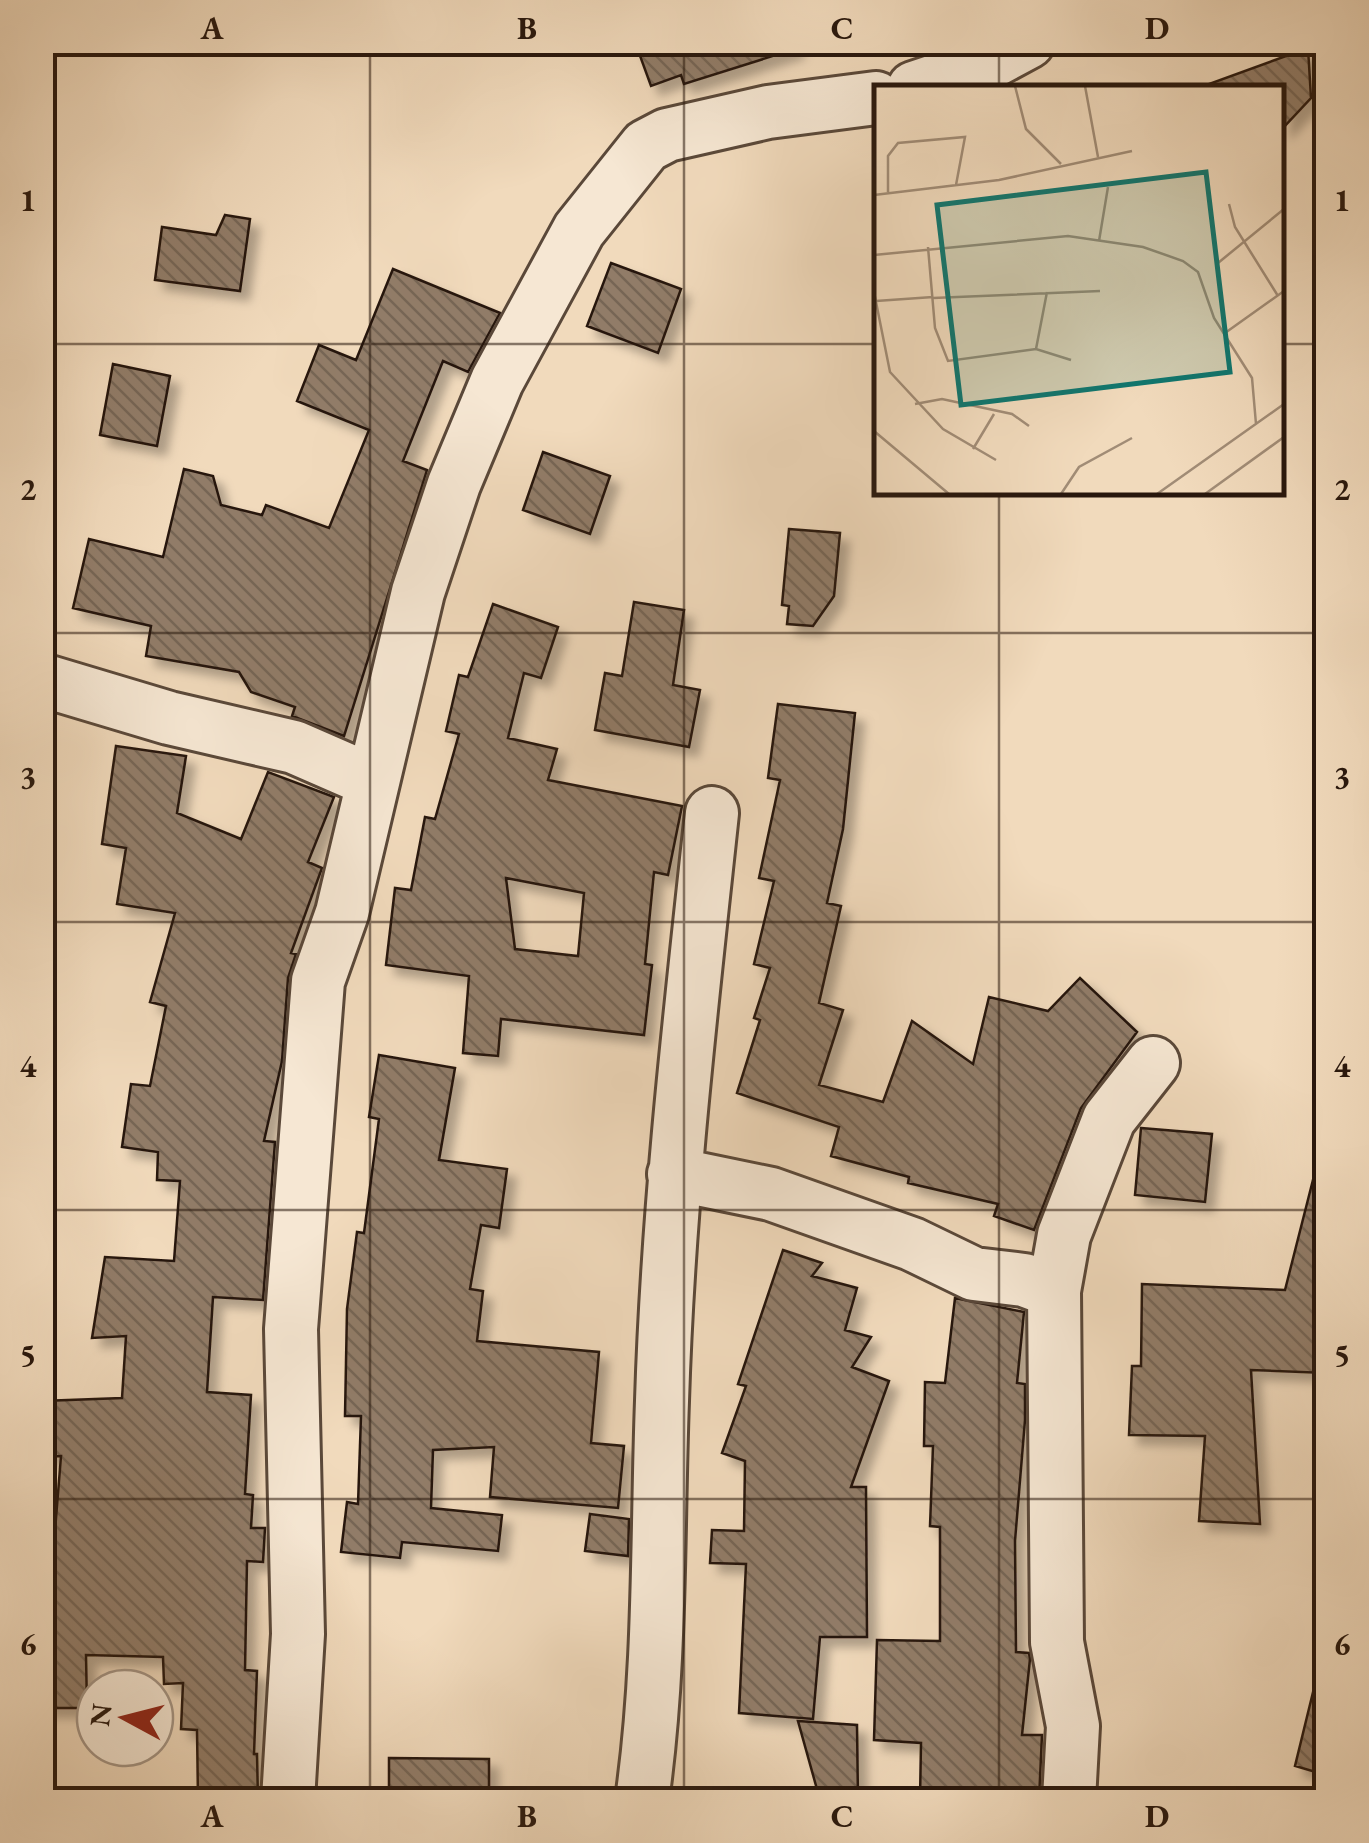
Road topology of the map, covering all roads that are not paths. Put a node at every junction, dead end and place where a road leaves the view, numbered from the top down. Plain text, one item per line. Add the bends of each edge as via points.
1 (1028, 42) edge
2 (923, 85) edge
3 (874, 98) edge
4 (42, 680) edge
5 (372, 781) junction
6 (712, 813) dead end
7 (1153, 1063) dead end
8 (674, 1174) junction
9 (1054, 1291) junction
10 (288, 1800) edge
11 (642, 1800) edge
12 (1070, 1800) edge

1 - 2 street
3 - 5 street via 667,135 646,146 612,184 579,230 497,381 454,484 418,592
4 - 5 street via 294,747
5 - 10 street via 342,913 318,981 302,1161 291,1329 298,1634
6 - 8 street
7 - 9 street via 1109,1119 1064,1235
8 - 9 street via 771,1194 912,1244 974,1274
8 - 11 street via 661,1559
9 - 12 street via 1057,1642 1073,1726

